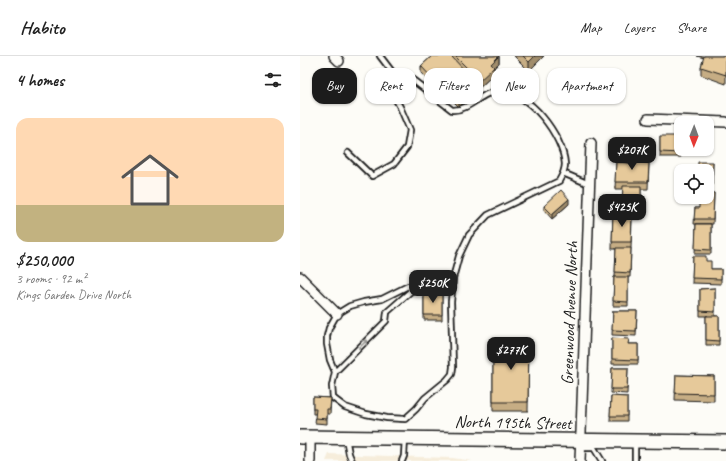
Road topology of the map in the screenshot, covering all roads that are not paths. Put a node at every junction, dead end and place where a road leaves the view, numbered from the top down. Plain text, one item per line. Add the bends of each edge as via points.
1 (380, 56) edge
2 (389, 68) edge
3 (416, 82) edge
4 (398, 104) edge
5 (648, 119) dead end
6 (726, 122) edge
7 (591, 143) dead end
8 (348, 152) dead end
9 (563, 173) junction
10 (590, 184) junction
11 (300, 277) edge
12 (337, 314) junction
13 (335, 372) junction
14 (305, 438) edge
15 (346, 438) junction
16 (405, 438) junction
17 (635, 442) junction
18 (726, 442) edge
19 (580, 444) junction
20 (310, 461) edge
21 (352, 461) edge
22 (402, 461) edge
23 (580, 461) edge
24 (602, 461) edge
25 (635, 461) edge

1 - 2 lane
3 - 9 lane via 452,110 459,110 485,94 499,91 514,93 533,106 548,123 562,150 565,165
4 - 8 lane via 410,130 407,148 394,164 372,176
5 - 6 street
7 - 10 street, Greenwood Avenue North
9 - 10 lane
9 - 13 lane via 559,181 488,215 469,235 459,256 453,278 452,374 425,398 416,410 404,419 397,419 349,409 333,398
10 - 19 street, Greenwood Avenue North
11 - 12 street
12 - 13 lane via 327,336 330,360
13 -> 12 lane via 386,321 387,312 411,289 407,286 382,300 350,306
14 - 15 street, North 195th Street
14 - 20 street
15 - 16 street, North 195th Street
15 - 21 lane
16 - 19 street, North 195th Street
16 - 22 lane
17 - 18 street, North 195th Street
17 - 19 street, North 195th Street
17 - 25 lane
19 - 23 street, Greenwood Avenue North
19 - 24 lane via 594,448

